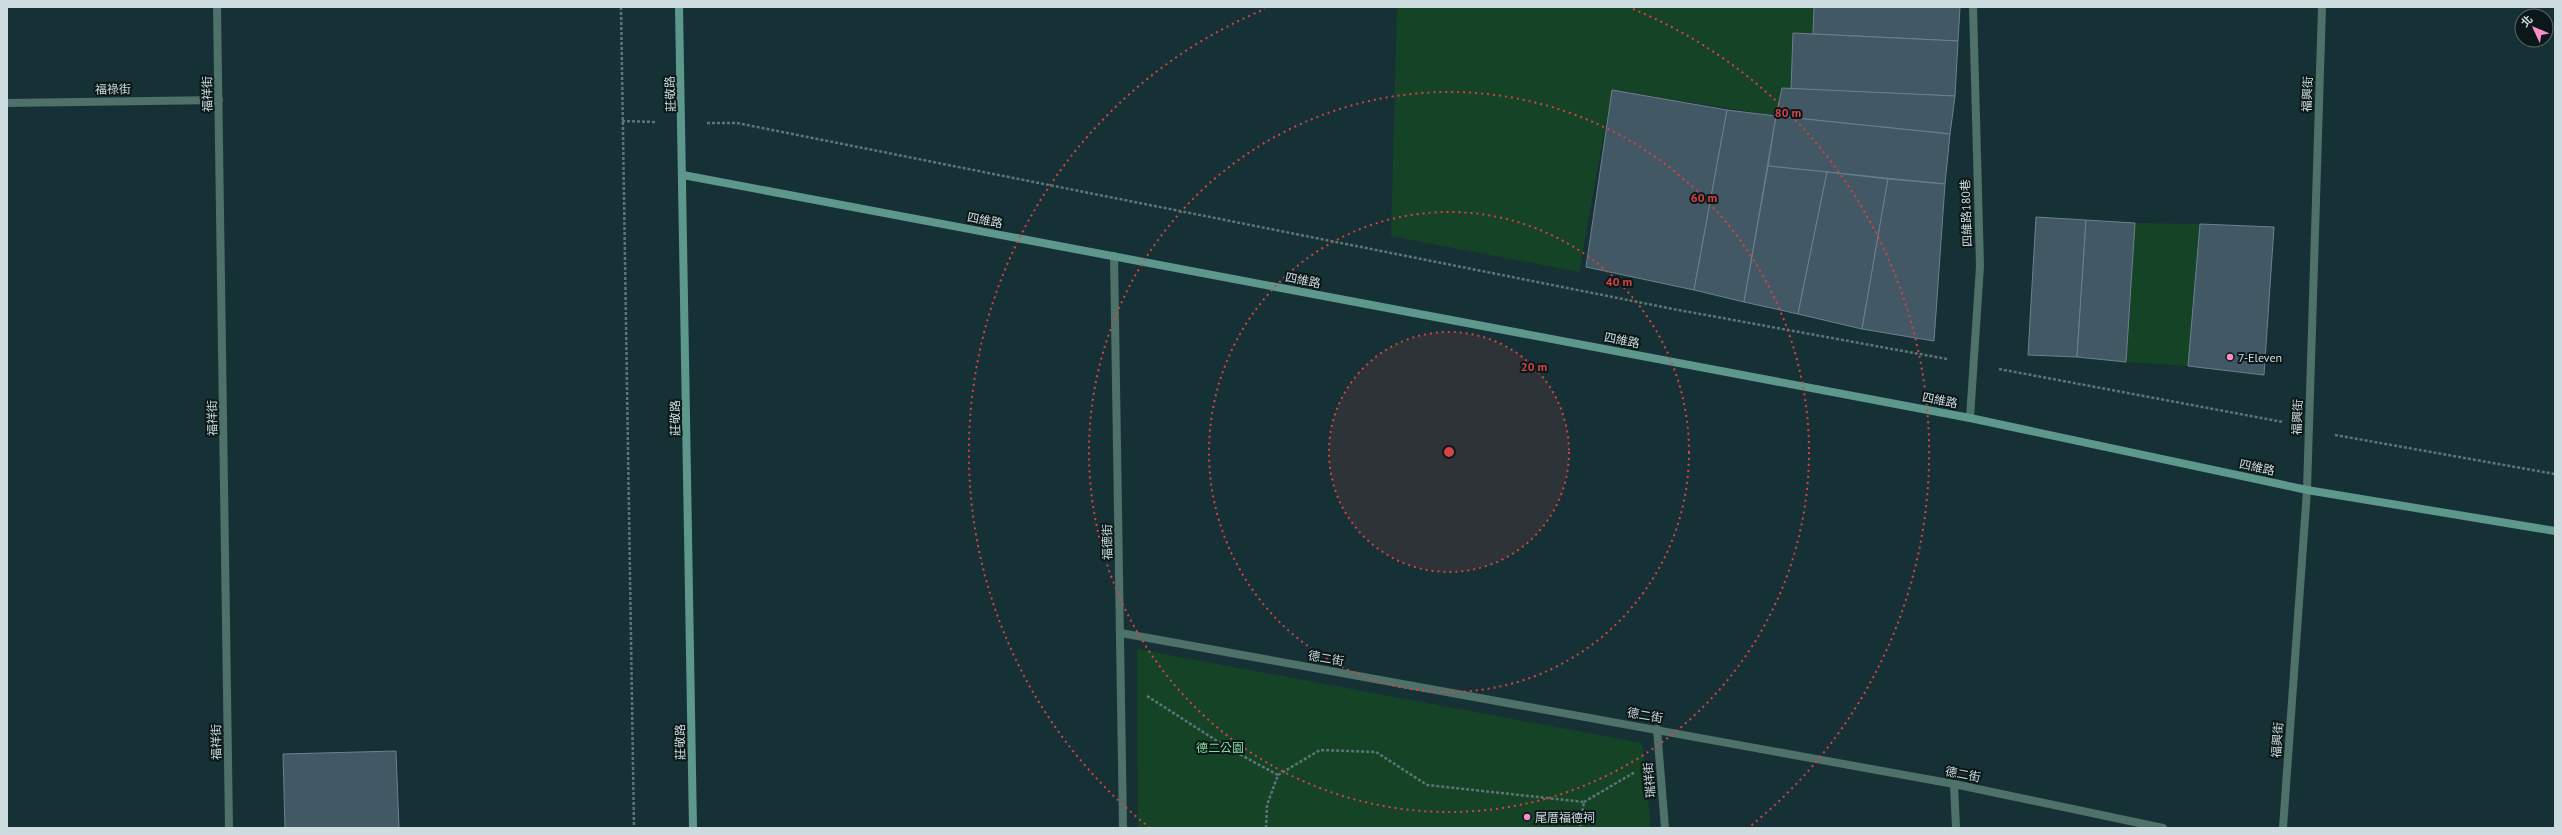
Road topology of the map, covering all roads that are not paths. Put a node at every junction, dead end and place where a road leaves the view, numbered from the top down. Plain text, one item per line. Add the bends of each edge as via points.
1 (217, 7) edge
2 (679, 7) edge
3 (1972, 7) edge
4 (2322, 7) edge
5 (220, 100) junction
6 (7, 103) edge
7 (683, 175) junction
8 (1114, 256) junction
9 (1970, 418) junction
10 (2307, 490) junction
11 (2555, 531) edge
12 (1120, 633) junction
13 (1657, 729) junction
14 (1954, 784) junction
15 (229, 828) edge
16 (693, 828) edge
17 (1123, 828) edge
18 (1665, 828) edge
19 (1956, 828) edge
20 (2163, 828) edge
21 (2283, 828) edge

1 - 5 street, 福祥街
2 - 7 street, 莊敬路
3 - 9 street, 四維路180巷 via 1980,266
4 - 10 street, 福興街
5 - 6 street, 福祿街
5 - 15 street, 福祥街
7 - 8 street, 四維路
7 - 16 street, 莊敬路
8 - 9 street, 四維路
8 - 12 street, 福德街
9 - 10 street, 四維路
10 - 11 street, 四維路
10 - 21 street, 福興街
12 - 13 street, 德二街
12 - 17 street, 福德街
13 - 14 street, 德二街
13 - 18 street, 瑞祥街
14 - 19 street
14 - 20 street, 德二街

